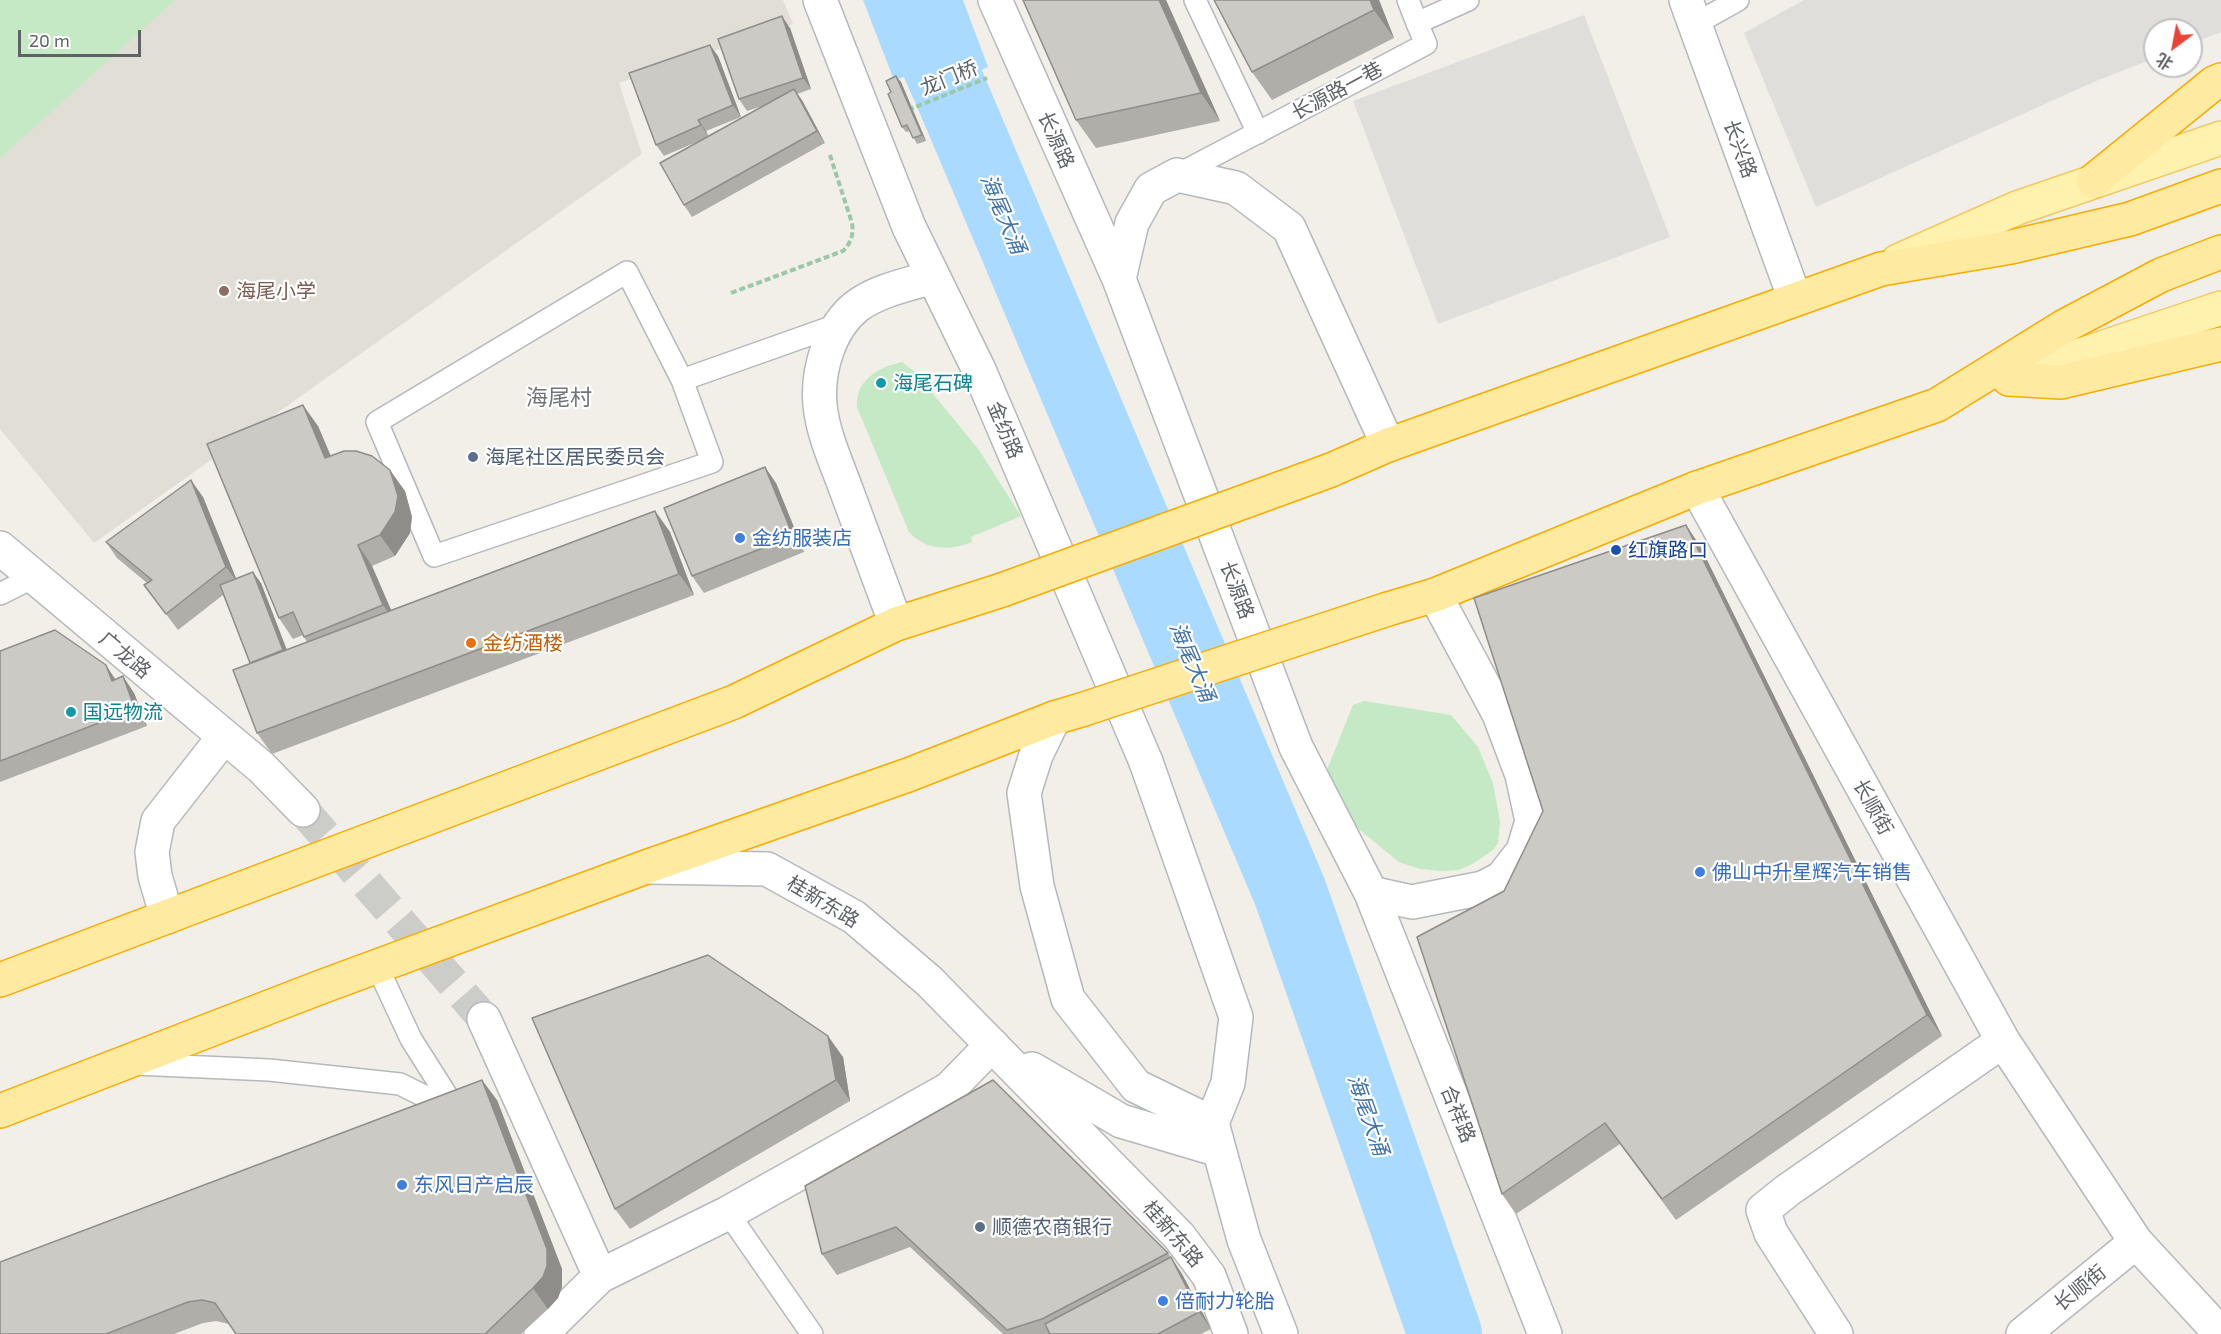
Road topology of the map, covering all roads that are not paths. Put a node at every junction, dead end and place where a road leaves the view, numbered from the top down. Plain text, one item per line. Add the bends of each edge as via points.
1 (820, 0) edge
2 (995, 0) edge
3 (1195, 0) edge
4 (1408, 0) edge
5 (1468, 0) edge
6 (1738, 0) edge
7 (1690, 12) edge
8 (1417, 23) junction
9 (2221, 80) edge
10 (1258, 133) junction
11 (2221, 138) edge
12 (1178, 174) junction
13 (2093, 181) junction
14 (2221, 186) edge
15 (2221, 252) edge
16 (1881, 268) junction
17 (933, 277) junction
18 (1119, 279) junction
19 (1795, 299) junction
20 (2221, 308) edge
21 (840, 324) junction
22 (2220, 344) edge
23 (682, 380) junction
24 (2009, 380) junction
25 (1937, 405) junction
26 (1388, 445) junction
27 (1697, 488) junction
28 (0, 548) edge
29 (34, 577) junction
30 (0, 594) edge
31 (1435, 595) junction
32 (896, 624) junction
33 (1067, 714) junction
34 (223, 738) junction
35 (303, 810) tunnel mouth
36 (646, 867) junction
37 (1371, 893) junction
38 (167, 917) junction
39 (377, 966) junction
40 (0, 980) edge
41 (484, 1019) tunnel mouth
42 (2003, 1041) junction
43 (992, 1045) junction
44 (120, 1064) junction
45 (0, 1111) edge
46 (1215, 1136) junction
47 (728, 1213) junction
48 (2136, 1242) junction
49 (600, 1276) junction
50 (541, 1334) edge
51 (812, 1334) edge
52 (1231, 1334) edge
53 (1281, 1334) edge
54 (1545, 1334) edge
55 (1836, 1334) edge
56 (2024, 1334) edge
57 (2221, 1334) edge

1 - 17 street, 金纺路 via 909,227
2 - 18 street, 长源路
3 - 10 lane
4 - 8 lane
5 - 8 lane
6 - 7 lane
7 - 19 street, 长兴路
8 - 10 lane, 长源路一巷 via 1426,44
9 - 13 highway
10 - 12 lane, 长源路一巷
11 - 13 main road
12 - 18 street via 1151,189 1146,197 1132,223
12 - 26 street via 1236,188 1289,228
13 - 16 main road via 2017,208
14 - 16 highway via 2130,219 2011,247
15 - 25 highway via 2161,275 2063,327
16 - 19 highway
17 - 21 street via 880,293 857,307
17 - 46 street, 金纺路 via 979,370 1146,762 1236,1017 1228,1083
18 - 37 street, 长源路 via 1296,747
19 - 26 highway
20 - 24 main road
21 - 23 lane
21 - 32 street via 825,356 820,406 828,440
22 - 24 highway via 2061,382
23 - 23 lane via 712,462 434,556 377,422 627,272
24 - 25 main road
25 - 27 highway
26 - 32 highway, bridge via 1331,470 1002,590
27 - 31 highway
27 - 42 street, 长顺街
28 - 29 street, 广龙路
29 - 30 lane
29 - 34 street, 广龙路
31 - 33 highway, bridge
31 - 37 street via 1499,714 1522,775 1532,821 1523,852 1502,878 1483,888 1412,902
32 - 38 highway via 734,702
33 - 36 highway via 908,776
33 - 46 street via 1036,755 1024,793 1038,886 1068,999 1136,1086
34 - 35 street, 广龙路 via 261,767
34 - 38 street via 158,821 152,852
36 - 39 highway
36 - 43 street, 桂新东路 via 767,869 854,917 929,981
37 - 54 street, 合祥路
38 - 40 highway
39 - 44 highway
39 - 44 lane via 446,1112 400,1084 269,1070
41 - 49 street
42 - 48 street, 长顺街
42 - 55 street via 1763,1210 1771,1233
43 - 46 street, 桂新东路 via 1121,1122
43 - 47 street via 949,1089
43 - 52 street, 桂新东路 via 1179,1236 1209,1276
44 - 45 highway
46 - 53 street via 1244,1240
47 - 49 street
47 - 51 lane
48 - 56 street, 长顺街
48 - 57 street, 长顺街
49 - 50 street

